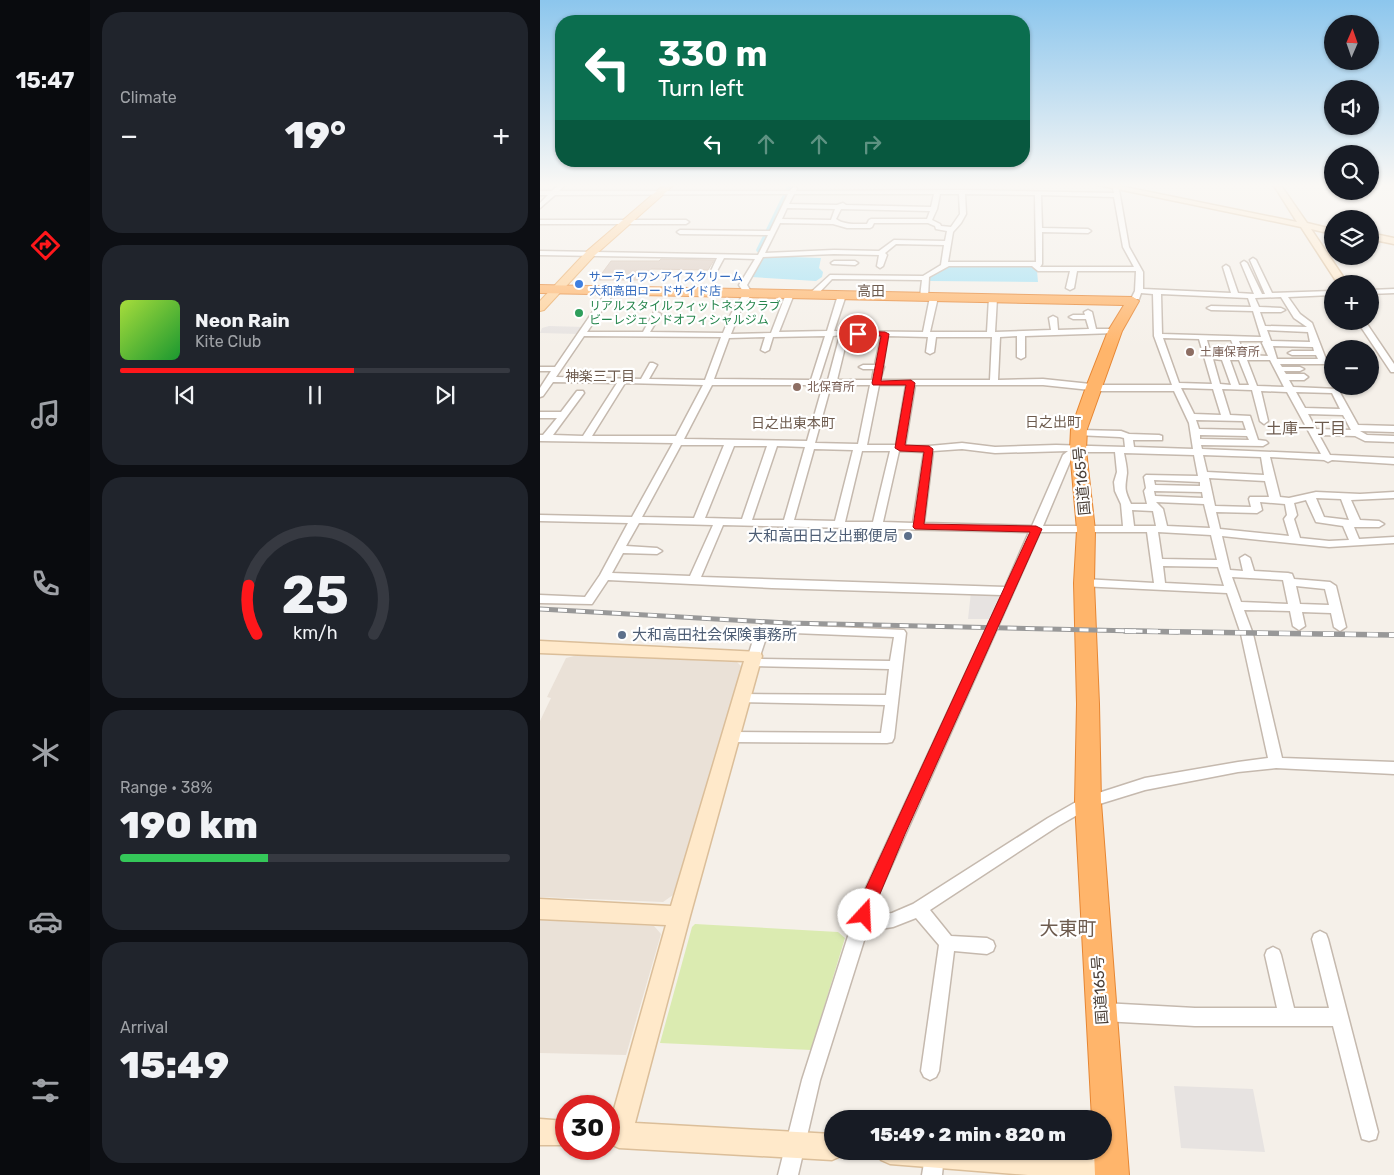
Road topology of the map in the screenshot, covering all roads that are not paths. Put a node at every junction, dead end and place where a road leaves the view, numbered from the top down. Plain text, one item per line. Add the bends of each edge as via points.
1 (607, 239) edge
2 (767, 239) edge
3 (949, 239) edge
4 (1039, 239) edge
5 (1125, 239) edge
6 (1313, 239) edge
7 (1379, 239) edge
8 (1394, 242) edge
9 (948, 243) junction
10 (686, 250) dead end
11 (540, 252) edge
12 (591, 253) junction
13 (859, 253) junction
14 (881, 253) junction
15 (760, 254) junction
16 (722, 256) junction
17 (1253, 260) dead end
18 (834, 263) dead end
19 (1244, 263) dead end
20 (944, 265) junction
21 (1034, 265) junction
22 (880, 266) dead end
23 (1226, 267) dead end
24 (1074, 269) junction
25 (1139, 269) junction
26 (714, 271) dead end
27 (1337, 275) edge
28 (925, 278) junction
29 (1070, 288) dead end
30 (540, 289) edge
31 (559, 289) junction
32 (612, 290) junction
33 (1394, 291) edge
34 (1157, 292) junction
35 (1379, 292) edge
36 (748, 293) junction
37 (1324, 293) edge
38 (790, 294) junction
39 (813, 294) junction
40 (842, 295) junction
41 (1276, 295) junction
42 (1136, 296) junction
43 (1235, 296) junction
44 (929, 297) junction
45 (993, 298) junction
46 (1209, 301) junction
47 (540, 308) edge
48 (657, 314) dead end
49 (1073, 317) dead end
50 (1054, 318) dead end
51 (1260, 319) junction
52 (1367, 330) edge
53 (1104, 332) junction
54 (582, 334) junction
55 (646, 334) junction
56 (829, 334) junction
57 (845, 334) junction
58 (885, 334) junction
59 (993, 334) junction
60 (1021, 334) junction
61 (1056, 334) junction
62 (1312, 334) junction
63 (727, 335) junction
64 (772, 335) junction
65 (929, 335) junction
66 (1158, 336) junction
67 (1202, 337) junction
68 (1234, 338) junction
69 (1289, 344) junction
70 (765, 350) dead end
71 (930, 352) dead end
72 (1292, 353) junction
73 (1320, 353) junction
74 (1021, 356) dead end
75 (1208, 357) junction
76 (1225, 357) junction
77 (1242, 357) junction
78 (653, 365) dead end
79 (1298, 365) junction
80 (1277, 366) junction
81 (863, 367) dead end
82 (880, 367) junction
83 (540, 369) edge
84 (558, 369) junction
85 (1394, 370) edge
86 (1304, 378) dead end
87 (551, 379) junction
88 (623, 380) junction
89 (644, 381) junction
90 (814, 382) junction
91 (830, 382) junction
92 (708, 383) junction
93 (876, 383) junction
94 (911, 383) junction
95 (994, 383) junction
96 (1176, 386) junction
97 (1094, 387) junction
98 (1217, 388) junction
99 (1236, 388) junction
100 (1255, 388) junction
101 (1288, 389) junction
102 (580, 393) dead end
103 (540, 394) edge
104 (1301, 411) junction
105 (1346, 412) junction
106 (540, 415) edge
107 (563, 415) junction
108 (1191, 417) junction
109 (1226, 418) junction
110 (1264, 421) dead end
111 (1218, 425) junction
112 (1250, 429) junction
113 (1394, 429) edge
114 (1356, 430) junction
115 (1314, 432) junction
116 (1128, 437) junction
117 (1196, 437) junction
118 (543, 438) edge
119 (1159, 438) dead end
120 (585, 439) junction
121 (1394, 439) edge
122 (678, 440) junction
123 (1079, 441) junction
124 (730, 443) junction
125 (773, 443) junction
126 (1224, 443) junction
127 (811, 445) junction
128 (860, 448) junction
129 (897, 448) junction
130 (929, 449) junction
131 (1119, 451) junction
132 (1130, 451) junction
133 (1198, 454) junction
134 (1265, 454) junction
135 (1328, 459) junction
136 (1394, 462) edge
137 (1204, 477) junction
138 (1269, 478) junction
139 (1206, 489) junction
140 (1394, 495) edge
141 (1310, 496) junction
142 (1345, 497) junction
143 (1151, 498) junction
144 (1275, 499) junction
145 (1289, 501) junction
146 (1210, 505) junction
147 (1126, 507) junction
148 (540, 518) edge
149 (635, 521) junction
150 (698, 522) junction
151 (719, 522) junction
152 (746, 523) junction
153 (1352, 523) junction
154 (788, 524) junction
155 (1379, 524) dead end
156 (839, 525) junction
157 (877, 526) junction
158 (918, 527) junction
159 (1036, 529) junction
160 (1129, 529) junction
161 (1086, 530) junction
162 (1157, 530) junction
163 (1217, 532) junction
164 (1295, 540) junction
165 (1394, 540) edge
166 (1355, 542) junction
167 (619, 549) junction
168 (657, 551) dead end
169 (1245, 558) dead end
170 (1157, 562) junction
171 (1224, 568) junction
172 (1249, 574) junction
173 (605, 576) junction
174 (694, 580) junction
175 (1289, 582) junction
176 (1084, 583) junction
177 (1160, 587) junction
178 (1232, 590) junction
179 (1009, 591) junction
180 (540, 598) edge
181 (1238, 606) junction
182 (1294, 606) junction
183 (1335, 609) junction
184 (1299, 626) dead end
185 (1340, 627) dead end
186 (540, 647) edge
187 (753, 659) junction
188 (895, 665) junction
189 (742, 699) junction
190 (891, 700) junction
191 (731, 737) junction
192 (1276, 763) junction
193 (1394, 768) edge
194 (1088, 802) junction
195 (540, 909) edge
196 (919, 909) junction
197 (679, 916) junction
198 (861, 925) junction
199 (1320, 939) dead end
200 (947, 943) junction
201 (987, 946) dead end
202 (1274, 955) dead end
203 (1101, 1012) junction
204 (1287, 1017) junction
205 (1340, 1017) junction
206 (930, 1071) dead end
207 (620, 1114) edge
208 (540, 1132) edge
209 (1369, 1132) dead end
210 (555, 1133) edge
211 (620, 1134) edge
212 (794, 1143) junction
213 (824, 1146) edge
214 (918, 1160) edge
215 (933, 1165) edge
216 (1112, 1172) edge
217 (788, 1175) edge

1 - 12 main road
2 - 15 street
3 - 9 street
4 - 21 street via 1039,264
5 - 25 street
6 - 27 street
7 - 8 street
9 - 14 street via 894,242
9 - 20 street
10 - 15 street
11 - 12 street
12 - 16 street
12 - 31 main road
13 - 14 street
13 - 15 street
13 - 18 street via 853,267
14 - 22 street via 884,255
15 - 16 street
15 - 36 street via 743,284
16 - 26 street
17 - 41 street
19 - 51 street
20 - 21 street
20 - 28 street
21 - 24 street via 1038,269
23 - 43 street
24 - 25 street via 1102,273
24 - 29 street
25 - 42 street
28 - 39 street via 830,278
28 - 44 street
30 - 31 highway
31 - 32 highway
31 - 47 main road
32 - 36 highway
32 - 54 street
33 - 35 street
34 - 42 street
34 - 46 street
34 - 66 street
36 - 38 highway
36 - 63 street
37 - 41 street
38 - 39 highway
38 - 64 street
39 - 40 highway
40 - 44 highway
40 - 56 street
41 - 51 street
41 - 51 street via 1281,310
41 - 62 street
42 - 45 highway
42 - 53 highway, 国道165号
43 - 46 street
43 - 51 street
44 - 45 highway
44 - 65 street
45 - 59 street
46 - 51 street
46 - 51 street via 1213,315
48 - 55 street
49 - 53 street via 1089,314
50 - 61 street
51 - 62 street
51 - 62 street
51 - 68 street
51 - 69 street
51 - 80 street
52 - 85 street
53 - 61 street
53 - 97 highway, 国道165号
54 - 55 street
54 - 84 street
55 - 63 street
56 - 57 street
56 - 64 street
56 - 90 street
57 - 58 street
57 - 91 street
58 - 65 street
58 - 82 street
59 - 60 street
59 - 65 street
59 - 95 street
60 - 61 street
60 - 74 street
62 - 69 street
62 - 73 street
63 - 64 street
63 - 92 street
64 - 70 street
65 - 71 street
66 - 67 street
66 - 96 street
67 - 68 street
67 - 75 street
68 - 77 street
69 - 72 street
72 - 73 street
72 - 79 street
73 - 79 street via 1324,362
75 - 76 street
75 - 98 street
76 - 77 street
76 - 99 street
77 - 80 street
77 - 100 street
78 - 89 street
79 - 80 street
80 - 86 street
80 - 101 street
81 - 82 street
82 - 93 street
83 - 84 street
84 - 87 street
87 - 88 street
87 - 103 street
88 - 89 street
88 - 120 street
89 - 92 street
90 - 91 street
90 - 92 street
91 - 93 street
91 - 127 street
92 - 122 street
93 - 94 street
93 - 128 street
94 - 95 street
94 - 129 street
95 - 97 street via 1043,382
96 - 97 street
96 - 98 street
96 - 108 street
97 - 123 highway, 国道165号
98 - 99 street
98 - 109 street
99 - 100 street
100 - 101 street
100 - 110 street
101 - 104 street
101 - 105 street via 1335,391
102 - 107 street
104 - 105 street
104 - 115 street
105 - 114 street
106 - 107 street
107 - 118 street
108 - 111 street
108 - 117 street
109 - 111 street
109 - 112 street via 1247,418
111 - 112 street
111 - 117 street
111 - 126 street
112 - 126 street via 1258,443
113 - 114 street
114 - 115 street
114 - 121 street via 1365,438
115 - 135 street
116 - 119 street
116 - 123 street via 1121,434
116 - 132 street
117 - 126 street
117 - 133 street
118 - 120 street
120 - 122 street
122 - 124 street
122 - 149 street
123 - 130 street via 1056,448 995,450 962,446
123 - 131 street
123 - 159 street via 1068,455
123 - 161 highway, 国道165号
124 - 125 street
124 - 150 street
125 - 127 street
125 - 152 street
127 - 128 street
127 - 154 street
128 - 129 street
128 - 156 street
129 - 130 street
129 - 157 street
130 - 158 street
131 - 132 street
131 - 147 street via 1122,472 1119,482
132 - 133 street
133 - 134 street
133 - 137 street
134 - 135 street
134 - 138 street
135 - 136 street
137 - 138 street
137 - 139 street
137 - 143 street via 1149,477
138 - 144 street
139 - 143 street
139 - 146 street
140 - 142 street
141 - 142 street
141 - 145 street
141 - 153 street via 1320,520
142 - 153 street
143 - 146 street
143 - 147 street
143 - 162 street via 1158,509
144 - 145 street
144 - 146 street via 1254,499 1257,510
145 - 164 street via 1292,515 1289,519
146 - 163 street
147 - 160 street
148 - 149 street
149 - 150 street
149 - 167 street
150 - 151 street
151 - 152 street
151 - 174 street
152 - 154 street
153 - 155 street
153 - 166 street
154 - 156 street
156 - 157 street
157 - 158 street
158 - 159 street
159 - 161 street
159 - 179 street
160 - 161 street
160 - 162 street
161 - 176 highway, 国道165号
162 - 163 street
162 - 170 street
163 - 164 street
163 - 171 street
164 - 166 street via 1329,544
165 - 166 street
167 - 168 street
167 - 173 street
169 - 172 street
170 - 171 street
170 - 177 street
171 - 172 street
171 - 178 street
172 - 175 street via 1288,577
173 - 174 street
173 - 180 street via 588,601
174 - 179 street
175 - 182 street
175 - 183 street via 1330,586
176 - 177 street
176 - 194 highway, 国道165号
177 - 178 street
178 - 181 street
179 - 198 street via 870,896
181 - 182 street
181 - 192 street
182 - 183 street
182 - 184 street
183 - 185 street
186 - 187 street
187 - 188 street
187 - 188 street via 763,628 900,633
187 - 189 street
188 - 190 street
189 - 190 street
189 - 191 street
190 - 191 street via 887,738
191 - 197 street
192 - 193 street
192 - 194 street via 1145,784
194 - 196 street
194 - 203 highway, 国道165号
195 - 197 street
196 - 198 street via 893,920
196 - 200 street
197 - 207 street
198 - 212 street via 810,1080
199 - 205 street
200 - 201 street
200 - 206 street
202 - 204 street
203 - 204 street
203 - 216 highway, 国道165号
204 - 205 street
205 - 209 street
208 - 210 street
211 - 212 street
212 - 213 street
212 - 217 street
214 - 215 street
215 - 216 street

